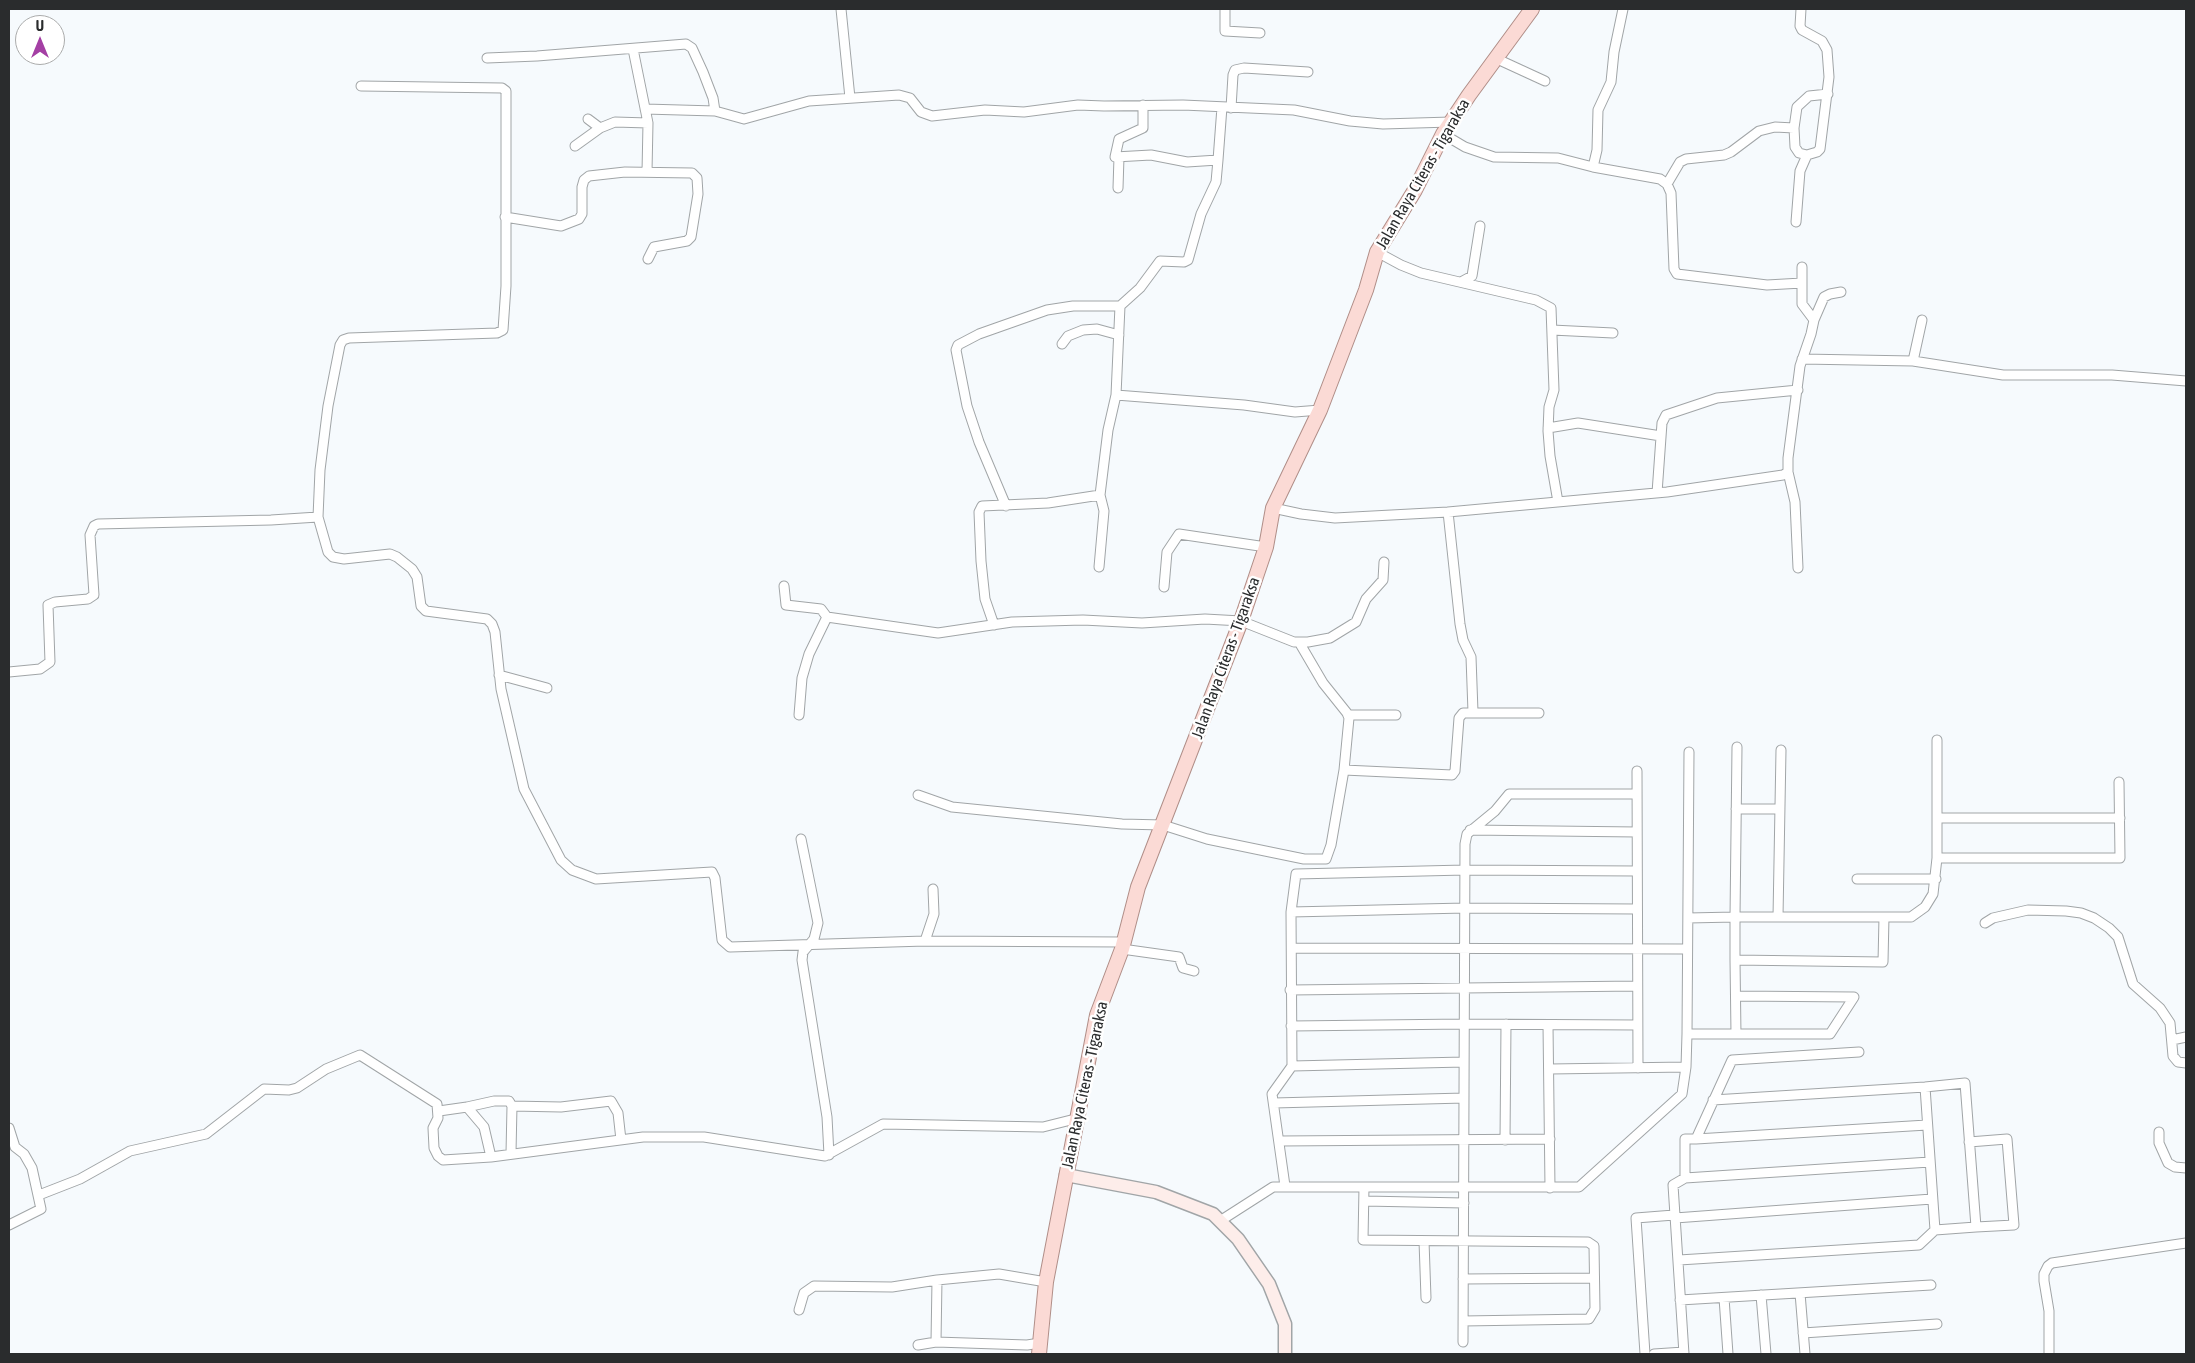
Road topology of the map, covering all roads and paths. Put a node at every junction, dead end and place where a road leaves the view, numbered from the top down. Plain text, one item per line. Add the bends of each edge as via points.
1 (841, 9) edge
2 (1225, 9) edge
3 (1532, 9) edge
4 (1623, 9) edge
5 (1801, 9) edge
6 (1260, 33) dead end
7 (633, 49) junction
8 (487, 58) dead end
9 (1495, 58) junction
10 (1308, 72) dead end
11 (1545, 80) dead end
12 (361, 86) dead end
13 (1828, 94) junction
14 (850, 98) junction
15 (1143, 105) junction
16 (1226, 107) junction
17 (645, 108) junction
18 (715, 111) junction
19 (588, 119) dead end
20 (1451, 122) junction
21 (648, 123) junction
22 (600, 128) junction
23 (1794, 128) junction
24 (1443, 134) junction
25 (576, 146) dead end
26 (1807, 155) junction
27 (1119, 157) junction
28 (1218, 160) junction
29 (1593, 167) junction
30 (647, 172) junction
31 (1666, 184) junction
32 (1118, 188) dead end
33 (505, 217) junction
34 (1796, 222) dead end
35 (1480, 226) dead end
36 (1377, 252) junction
37 (648, 259) dead end
38 (1802, 267) dead end
39 (1462, 282) junction
40 (1802, 283) junction
41 (1841, 292) dead end
42 (1120, 306) junction
43 (1814, 320) junction
44 (1922, 320) dead end
45 (1552, 330) junction
46 (1612, 333) dead end
47 (1119, 335) junction
48 (1062, 344) dead end
49 (1802, 359) junction
50 (1913, 361) junction
51 (2186, 382) edge
52 (1798, 390) junction
53 (1116, 396) junction
54 (1320, 410) junction
55 (1548, 428) junction
56 (1661, 436) junction
57 (1788, 472) junction
58 (1657, 493) junction
59 (1100, 495) junction
60 (1558, 502) junction
61 (1006, 506) junction
62 (1273, 508) junction
63 (1448, 512) junction
64 (318, 517) junction
65 (1266, 547) junction
66 (1384, 562) dead end
67 (1099, 567) dead end
68 (1798, 568) dead end
69 (784, 586) dead end
70 (1164, 587) dead end
71 (827, 617) junction
72 (1241, 622) junction
73 (994, 625) junction
74 (1299, 642) junction
75 (9, 672) edge
76 (499, 675) junction
77 (547, 688) dead end
78 (1473, 712) junction
79 (1538, 713) dead end
80 (800, 715) dead end
81 (1348, 715) junction
82 (1396, 715) dead end
83 (1937, 740) dead end
84 (1737, 747) dead end
85 (1780, 750) dead end
86 (1689, 752) dead end
87 (1344, 770) junction
88 (1637, 771) dead end
89 (2120, 782) dead end
90 (1637, 794) junction
91 (918, 795) dead end
92 (1736, 809) junction
93 (1780, 809) junction
94 (1937, 818) junction
95 (2120, 818) junction
96 (1162, 825) junction
97 (1470, 830) junction
98 (1637, 832) junction
99 (801, 839) dead end
100 (1936, 858) junction
101 (1465, 870) junction
102 (1637, 870) junction
103 (1858, 879) dead end
104 (1936, 879) junction
105 (933, 889) dead end
106 (1465, 908) junction
107 (1637, 909) junction
108 (1291, 912) junction
109 (1735, 917) junction
110 (1778, 917) junction
111 (1884, 917) junction
112 (1688, 918) junction
113 (1985, 923) dead end
114 (926, 941) junction
115 (807, 946) junction
116 (1122, 946) junction
117 (1292, 948) junction
118 (1465, 948) junction
119 (1637, 948) junction
120 (1686, 948) junction
121 (1735, 960) junction
122 (1194, 971) dead end
123 (1636, 986) junction
124 (1464, 987) junction
125 (1290, 990) junction
126 (1736, 996) junction
127 (1464, 1024) junction
128 (1506, 1024) junction
129 (1548, 1025) junction
130 (1636, 1025) junction
131 (1291, 1026) junction
132 (1687, 1034) junction
133 (1736, 1034) junction
134 (2186, 1037) edge
135 (2172, 1040) junction
136 (1859, 1052) dead end
137 (1464, 1062) junction
138 (2186, 1063) edge
139 (1292, 1066) junction
140 (1686, 1067) junction
141 (1638, 1068) junction
142 (1550, 1069) junction
143 (1925, 1088) junction
144 (1464, 1098) junction
145 (1714, 1100) junction
146 (1274, 1103) junction
147 (512, 1106) junction
148 (467, 1107) junction
149 (439, 1110) junction
150 (1078, 1118) junction
151 (1927, 1125) junction
152 (9, 1128) edge
153 (2159, 1132) dead end
154 (1550, 1139) junction
155 (1696, 1139) junction
156 (621, 1140) junction
157 (1506, 1140) junction
158 (1280, 1141) junction
159 (1464, 1141) junction
160 (1970, 1142) junction
161 (511, 1153) junction
162 (829, 1155) junction
163 (491, 1157) junction
164 (1930, 1162) junction
165 (2186, 1168) edge
166 (1066, 1175) junction
167 (1685, 1178) junction
168 (1285, 1186) junction
169 (1364, 1187) junction
170 (1464, 1188) junction
171 (1550, 1188) junction
172 (38, 1195) junction
173 (1932, 1199) junction
174 (1364, 1201) junction
175 (1464, 1203) junction
176 (1675, 1217) junction
177 (1220, 1221) junction
178 (9, 1225) edge
179 (1976, 1227) junction
180 (1935, 1230) junction
181 (1424, 1241) junction
182 (1464, 1241) junction
183 (2186, 1243) edge
184 (1679, 1260) junction
185 (1594, 1278) junction
186 (1463, 1279) junction
187 (937, 1280) junction
188 (1046, 1282) junction
189 (1931, 1285) dead end
190 (1800, 1293) junction
191 (1761, 1295) junction
192 (1426, 1298) dead end
193 (1724, 1298) junction
194 (1680, 1300) junction
195 (799, 1310) dead end
196 (1463, 1321) junction
197 (1936, 1324) dead end
198 (1803, 1333) junction
199 (936, 1342) junction
200 (1463, 1342) dead end
201 (918, 1345) dead end
202 (1039, 1348) edge
203 (1684, 1353) edge
204 (1285, 1354) edge
205 (1645, 1354) edge
206 (1654, 1354) edge
207 (1728, 1354) edge
208 (1766, 1354) edge
209 (1804, 1354) edge
210 (2049, 1354) edge

1 - 14 street
2 - 6 street via 1225,31
3 - 9 main road, Jalan Raya Citeras - Tigaraksa
4 - 29 street via 1611,82 1598,110
5 - 13 street via 1802,30 1822,40 1827,50
7 - 8 street
7 - 17 street
7 - 18 street via 690,46 710,90
9 - 11 street
9 - 20 main road, Jalan Raya Citeras - Tigaraksa
10 - 16 street via 1235,70
12 - 33 street via 502,88 507,95
13 - 23 street via 1804,99 1797,107
13 - 26 street via 1820,149
14 - 15 street via 905,96 921,112 932,116 985,110 1024,112 1078,105
14 - 18 street via 794,104 744,119
15 - 16 street
15 - 27 street via 1143,128 1119,139 1114,155
16 - 20 street via 1294,110 1383,124
16 - 28 street
17 - 18 street
17 - 21 street
19 - 22 street
20 - 24 main road, Jalan Raya Citeras - Tigaraksa
21 - 22 street via 615,122
21 - 30 street
22 - 25 street
23 - 26 street via 1795,147 1799,153
23 - 31 street via 1775,127 1759,131 1724,155 1686,159 1680,162
24 - 29 street via 1494,157 1558,158
24 - 36 main road, Jalan Raya Citeras - Tigaraksa via 1415,190
26 - 34 street via 1800,171
27 - 28 street via 1151,155 1187,162
27 - 32 street
28 - 42 street via 1216,182 1201,214 1190,258 1184,262 1160,261 1140,288
29 - 31 street via 1660,179
30 - 33 street via 589,176 582,187 582,214 570,224 554,226
30 - 37 street via 692,173 697,178 698,194 691,237 687,241 654,247
31 - 40 street via 1671,193 1674,269 1677,274 1767,285
33 - 64 street via 503,330 497,333 349,338 341,343 328,406
35 - 39 street via 1472,276
36 - 39 street via 1421,273
36 - 54 main road, Jalan Raya Citeras - Tigaraksa via 1366,290
38 - 40 street
39 - 45 street via 1547,304 1551,308
40 - 43 street via 1802,304
41 - 43 street via 1824,297
42 - 47 street
42 - 61 street via 1073,306 1047,310 979,334 958,345 956,350 968,406 979,442
43 - 49 street
44 - 50 street
45 - 46 street
45 - 55 street via 1554,390
47 - 48 street via 1097,329 1083,330 1068,336
47 - 53 street
49 - 50 street
49 - 52 street
50 - 51 street via 2003,375 2112,375
52 - 56 street via 1717,398 1673,411 1663,418
52 - 57 street
53 - 54 street via 1296,412
53 - 59 street
54 - 62 main road, Jalan Raya Citeras - Tigaraksa
55 - 56 street via 1578,423
55 - 60 street
56 - 58 street
57 - 58 street via 1783,476
57 - 68 street via 1795,502
58 - 60 street
59 - 61 street
59 - 67 street via 1104,511
60 - 63 street
61 - 73 street via 989,504 982,506 979,512 983,580
62 - 63 street via 1335,518
62 - 65 main road, Jalan Raya Citeras - Tigaraksa
63 - 78 street via 1462,632 1471,657
64 - 75 street via 94,526 90,535 94,595 88,599 48,605 50,662 40,669
64 - 76 street via 328,552 333,557 344,559 390,554 417,576 422,606 426,611 486,619 495,632
65 - 70 street via 1180,534 1167,552
65 - 72 main road, Jalan Raya Citeras - Tigaraksa
66 - 74 street via 1383,580 1366,599 1356,622 1330,638
69 - 71 street via 786,605 821,610
71 - 73 street via 938,633
71 - 80 street via 809,654 802,678
72 - 73 street via 1083,620
72 - 74 street
72 - 96 main road, Jalan Raya Citeras - Tigaraksa
74 - 81 street via 1323,683
76 - 77 street
76 - 115 street via 524,789 561,860 572,870 596,879 710,871 715,878 722,940 726,945
78 - 79 street
78 - 87 street via 1463,713 1458,718 1455,771 1452,775
81 - 82 street
81 - 87 street
83 - 94 street
84 - 92 street
85 - 93 street
86 - 112 street
87 - 96 street via 1328,857 1323,860 1207,839
88 - 90 street
89 - 95 street
90 - 97 street via 1509,794 1495,811
90 - 98 street
91 - 96 street via 952,807
92 - 93 street
92 - 109 street
93 - 110 street
94 - 95 street
94 - 100 street
95 - 100 street via 2120,858
96 - 116 main road, Jalan Raya Citeras - Tigaraksa via 1138,887
97 - 98 street
97 - 101 street via 1465,844
98 - 102 street
99 - 115 street via 818,923 814,939
100 - 104 street
101 - 102 street
101 - 106 street
101 - 108 street via 1296,874
102 - 107 street
103 - 104 street
104 - 111 street via 1925,907 1911,917
105 - 114 street via 934,914
106 - 107 street
106 - 108 street
106 - 118 street
107 - 119 street
108 - 117 street
109 - 110 street
109 - 112 street
109 - 121 street
110 - 111 street
111 - 121 street via 1883,962
112 - 120 street
113 - 135 street via 2028,910 2081,913 2094,918 2118,937 2133,984 2166,1015
114 - 115 street
114 - 116 street
115 - 162 street via 802,960 827,1117
116 - 122 street via 1179,957 1183,968
116 - 150 main road, Jalan Raya Citeras - Tigaraksa via 1097,1015
117 - 118 street
117 - 125 street
118 - 119 street
118 - 124 street
119 - 120 street
119 - 123 street
120 - 132 street
121 - 126 street
123 - 124 street
123 - 130 street
124 - 125 street
124 - 127 street
125 - 131 street
126 - 133 street
126 - 133 street via 1854,997 1830,1034
127 - 128 street
127 - 131 street
127 - 137 street
128 - 129 street
128 - 157 street
129 - 130 street
129 - 142 street
130 - 141 street
131 - 139 street
132 - 133 street
132 - 140 street
134 - 135 street
135 - 138 street via 2175,1059
136 - 145 street via 1732,1060
137 - 139 street
137 - 144 street
139 - 146 street via 1272,1094
140 - 141 street
140 - 171 street via 1682,1094 1579,1187
141 - 142 street
142 - 154 street
143 - 145 street
143 - 151 street
143 - 160 street via 1965,1082
144 - 146 street
144 - 159 street
145 - 155 street
146 - 158 street
147 - 148 street via 505,1100
147 - 156 street via 561,1107 611,1101 618,1113
147 - 161 street
148 - 149 street
148 - 163 street via 484,1127
149 - 163 street via 432,1128 438,1156 443,1160
149 - 172 street via 438,1104 358,1055 326,1069 297,1088 264,1089 206,1134 130,1151 80,1179
150 - 162 street via 1043,1127 883,1124
150 - 166 main road, Jalan Raya Citeras - Tigaraksa
151 - 155 street
151 - 164 street
152 - 172 street via 15,1147 24,1154 32,1168
153 - 165 street via 2159,1144 2168,1163
154 - 157 street
154 - 171 street
155 - 167 street via 1685,1139
156 - 161 street
156 - 162 street via 704,1137
157 - 159 street
158 - 159 street
158 - 168 street
159 - 170 street
160 - 179 street
160 - 179 street via 2008,1139 2014,1225
161 - 163 street
164 - 167 street
164 - 173 street
166 - 177 street via 1156,1192 1213,1214
166 - 188 main road, Jalan Raya Citeras - Tigaraksa
167 - 176 street via 1673,1185
168 - 169 street
168 - 177 street via 1272,1187
169 - 170 street
169 - 174 street
170 - 171 street
170 - 175 street
172 - 178 street via 42,1210
173 - 176 street
173 - 180 street
174 - 175 street
174 - 181 street via 1364,1240
175 - 182 street
176 - 184 street
176 - 205 street via 1636,1218
177 - 204 street via 1238,1239 1269,1284 1285,1324
179 - 180 street
180 - 184 street via 1919,1245
181 - 182 street
181 - 192 street
182 - 185 street via 1588,1242 1594,1249
182 - 186 street
183 - 210 street via 2048,1266 2044,1281 2049,1311
184 - 194 street
185 - 186 street
185 - 196 street via 1595,1309 1590,1319
186 - 196 street
187 - 188 street via 999,1274
187 - 195 street via 892,1287 814,1286 804,1293
187 - 199 street
188 - 202 main road, Jalan Raya Citeras - Tigaraksa
189 - 190 street
190 - 191 street
190 - 198 street
191 - 193 street
191 - 208 street
193 - 194 street
193 - 207 street
194 - 203 street
196 - 200 street
197 - 198 street
198 - 209 street
199 - 201 street
199 - 202 street
203 - 206 street

